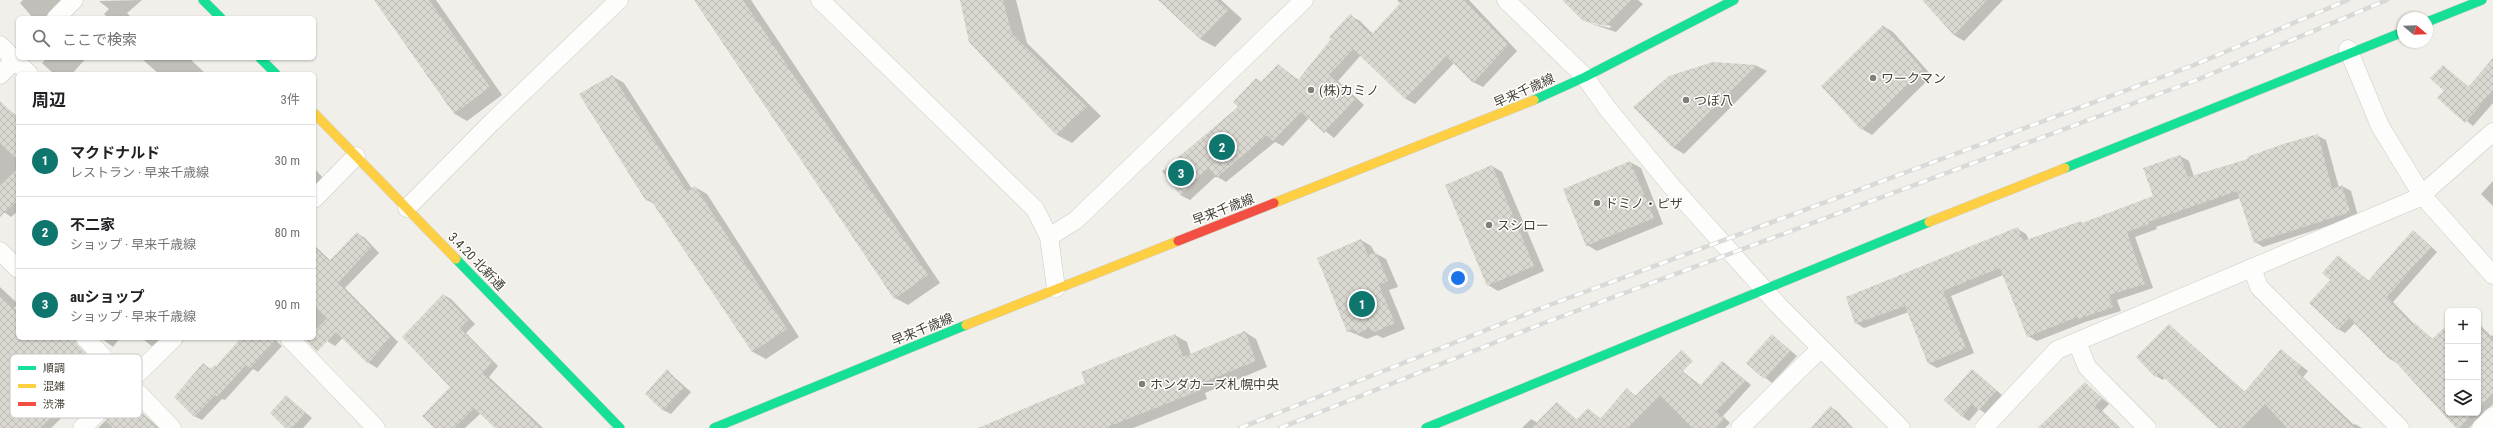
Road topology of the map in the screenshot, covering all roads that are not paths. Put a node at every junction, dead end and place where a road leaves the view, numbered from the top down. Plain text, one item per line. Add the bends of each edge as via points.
1 (74, 0) edge
2 (203, 0) edge
3 (619, 0) edge
4 (820, 0) edge
5 (1304, 0) edge
6 (1506, 0) edge
7 (1734, 0) edge
8 (2482, 0) edge
9 (58, 16) edge
10 (219, 16) edge
11 (2433, 20) edge
12 (2397, 34) edge
13 (0, 45) edge
14 (2349, 51) junction
15 (16, 58) edge
16 (16, 60) edge
17 (18, 60) edge
18 (262, 60) edge
19 (27, 72) edge
20 (274, 72) edge
21 (0, 75) edge
22 (1585, 77) junction
23 (316, 115) edge
24 (2493, 132) edge
25 (356, 156) junction
26 (2422, 195) junction
27 (316, 196) edge
28 (407, 208) junction
29 (1049, 237) junction
30 (0, 251) edge
31 (16, 267) edge
32 (2252, 268) junction
33 (2493, 275) edge
34 (1056, 288) junction
35 (1763, 289) junction
36 (87, 340) edge
37 (172, 340) edge
38 (291, 340) edge
39 (2077, 342) junction
40 (1821, 348) junction
41 (100, 354) edge
42 (142, 369) edge
43 (142, 397) edge
44 (2493, 416) edge
45 (92, 418) edge
46 (82, 428) edge
47 (172, 428) edge
48 (376, 428) edge
49 (620, 428) edge
50 (714, 428) edge
51 (1426, 428) edge
52 (1740, 428) edge
53 (1901, 428) edge
54 (1984, 428) edge
55 (2147, 428) edge
56 (2400, 428) edge
57 (2481, 428) edge

1 - 9 street
2 - 10 street
3 - 28 street
4 - 29 street via 1035,209
5 - 29 street via 1076,220
6 - 22 street
7 - 22 street, 早来千歳線
8 - 11 street
12 - 14 street
13 - 15 street
14 - 26 street via 2380,126
14 - 35 street
16 - 21 street
17 - 19 street
18 - 20 street
22 - 34 street, 早来千歳線 via 1506,113
22 - 35 street via 1607,108 1673,188
23 - 25 street, 3.4.20 北新通
24 - 26 street
25 - 27 street
25 - 28 street, 3.4.20 北新通
26 - 32 street
26 - 33 street
28 - 49 street, 3.4.20 北新通
29 - 34 street
30 - 31 street
32 - 39 street
32 - 56 street via 2259,287
34 - 50 street, 早来千歳線
35 - 40 street
35 - 51 street
36 - 41 street
37 - 42 street
38 - 48 street
39 - 54 street via 2057,350
39 - 55 street via 2087,367
40 - 52 street
40 - 53 street
43 - 47 street
44 - 57 street
45 - 46 street

